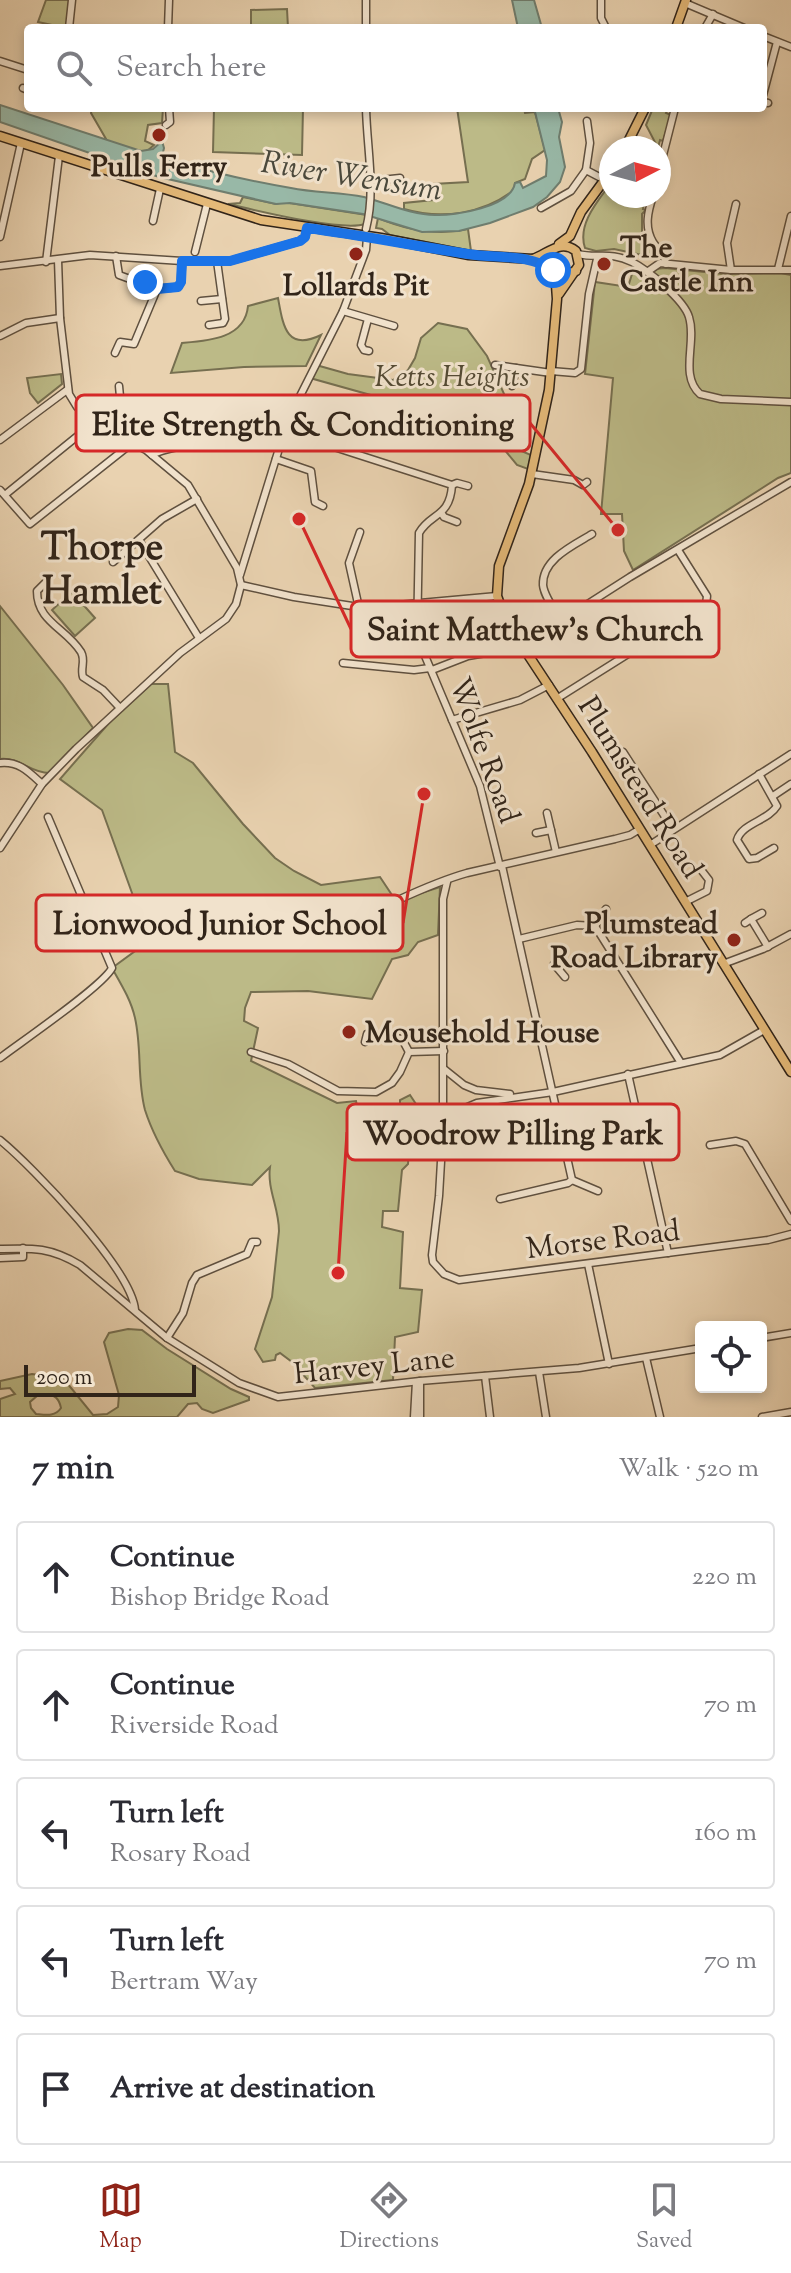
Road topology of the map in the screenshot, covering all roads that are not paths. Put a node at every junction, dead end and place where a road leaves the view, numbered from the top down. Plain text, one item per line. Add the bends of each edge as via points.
1 (72, 0) edge
2 (169, 0) edge
3 (366, 0) edge
4 (601, 0) edge
5 (685, 2) edge
6 (713, 14) junction
7 (69, 24) edge
8 (168, 24) edge
9 (366, 24) edge
10 (604, 24) edge
11 (677, 24) edge
12 (707, 24) edge
13 (735, 24) edge
14 (767, 38) edge
15 (777, 42) junction
16 (791, 47) edge
17 (0, 61) edge
18 (24, 69) edge
19 (767, 80) edge
20 (169, 112) edge
21 (366, 112) edge
22 (643, 112) edge
23 (674, 112) edge
24 (587, 121) dead end
25 (166, 125) dead end
26 (0, 136) edge
27 (631, 136) edge
28 (668, 136) edge
29 (21, 143) junction
30 (59, 156) junction
31 (586, 170) junction
32 (599, 177) edge
33 (400, 178) dead end
34 (372, 181) junction
35 (599, 188) edge
36 (160, 189) junction
37 (207, 204) junction
38 (588, 204) junction
39 (736, 204) dead end
40 (541, 208) dead end
41 (650, 208) edge
42 (791, 216) edge
43 (153, 221) dead end
44 (307, 228) junction
45 (367, 233) junction
46 (0, 237) edge
47 (553, 249) junction
48 (195, 252) dead end
49 (577, 252) junction
50 (116, 256) junction
51 (596, 257) junction
52 (533, 259) junction
53 (58, 260) junction
54 (182, 261) junction
55 (217, 261) junction
56 (46, 262) junction
57 (666, 264) junction
58 (0, 266) edge
59 (578, 268) junction
60 (778, 269) junction
61 (554, 270) junction
62 (731, 270) junction
63 (791, 270) edge
64 (647, 272) junction
65 (157, 289) junction
66 (222, 299) junction
67 (557, 299) junction
68 (201, 301) dead end
69 (343, 311) junction
70 (60, 318) junction
71 (368, 319) junction
72 (209, 325) dead end
73 (394, 326) dead end
74 (0, 336) edge
75 (369, 351) dead end
76 (115, 353) dead end
77 (495, 365) dead end
78 (516, 368) junction
79 (551, 372) junction
80 (119, 386) dead end
81 (512, 386) dead end
82 (67, 390) junction
83 (791, 402) edge
84 (139, 411) dead end
85 (96, 421) junction
86 (116, 434) junction
87 (282, 439) junction
88 (0, 440) edge
89 (294, 440) junction
90 (131, 444) junction
91 (140, 447) junction
92 (152, 455) junction
93 (276, 459) junction
94 (532, 474) junction
95 (587, 482) dead end
96 (791, 482) edge
97 (454, 484) junction
98 (468, 486) dead end
99 (3, 492) edge
100 (197, 499) junction
101 (323, 506) dead end
102 (442, 514) junction
103 (457, 522) dead end
104 (360, 532) dead end
105 (592, 534) dead end
106 (139, 540) junction
107 (678, 550) junction
108 (113, 562) dead end
109 (240, 575) junction
110 (46, 582) dead end
111 (241, 585) junction
112 (497, 596) junction
113 (417, 604) junction
114 (359, 608) junction
115 (561, 620) junction
116 (199, 638) junction
117 (523, 647) junction
118 (343, 663) dead end
119 (431, 669) junction
120 (549, 685) junction
121 (558, 698) junction
122 (120, 708) junction
123 (452, 720) junction
124 (628, 754) dead end
125 (791, 754) edge
126 (0, 763) edge
127 (759, 774) junction
128 (42, 784) junction
129 (791, 784) edge
130 (773, 796) junction
131 (547, 813) dead end
132 (48, 817) dead end
133 (640, 829) junction
134 (673, 829) junction
135 (551, 830) junction
136 (536, 833) dead end
137 (650, 845) junction
138 (0, 848) edge
139 (772, 851) dead end
140 (556, 852) junction
141 (501, 866) junction
142 (707, 873) dead end
143 (447, 882) junction
144 (398, 900) dead end
145 (685, 902) junction
146 (606, 909) dead end
147 (762, 913) dead end
148 (595, 926) junction
149 (791, 934) edge
150 (519, 939) junction
151 (768, 947) junction
152 (554, 964) dead end
153 (723, 964) junction
154 (565, 977) dead end
155 (764, 1030) junction
156 (261, 1042) dead end
157 (365, 1042) dead end
158 (444, 1051) junction
159 (409, 1052) junction
160 (0, 1058) edge
161 (681, 1063) junction
162 (444, 1069) junction
163 (791, 1072) edge
164 (628, 1074) junction
165 (553, 1092) junction
166 (521, 1095) junction
167 (443, 1127) junction
168 (0, 1140) edge
169 (710, 1145) dead end
170 (572, 1180) junction
171 (598, 1191) dead end
172 (500, 1199) dead end
173 (791, 1221) edge
174 (791, 1234) edge
175 (252, 1242) dead end
176 (23, 1248) junction
177 (0, 1249) edge
178 (668, 1253) junction
179 (0, 1258) edge
180 (588, 1264) junction
181 (126, 1287) junction
182 (122, 1299) junction
183 (135, 1310) junction
184 (791, 1333) edge
185 (767, 1337) edge
186 (167, 1338) junction
187 (695, 1349) edge
188 (646, 1358) junction
189 (609, 1364) junction
190 (539, 1372) junction
191 (485, 1376) junction
192 (418, 1382) junction
193 (791, 1412) edge
194 (771, 1416) edge
195 (417, 1417) edge
196 (490, 1417) edge
197 (546, 1417) edge
198 (660, 1417) edge
199 (762, 1417) edge

1 - 7 street
2 - 8 street
3 - 9 street
4 - 10 street
5 - 6 street
5 - 11 main road
6 - 12 street
6 - 13 street
14 - 15 street
15 - 16 street
15 - 19 street
17 - 18 street
20 - 25 street
21 - 34 street
22 - 27 main road
23 - 28 street
24 - 31 street
26 - 29 main road
29 - 30 main road
29 - 46 street
30 - 36 main road
30 - 56 street
31 - 32 street
31 - 40 street via 571,191
33 - 34 street
34 - 45 street
35 - 38 main road
36 - 37 main road
36 - 43 street
37 - 44 main road
37 - 48 street
38 - 47 main road via 570,236
38 - 49 main road via 575,240
39 - 62 street via 727,243
41 - 57 street via 648,229
42 - 60 street
44 - 45 main road
44 - 55 street via 300,241
45 - 52 main road via 469,255
45 - 69 street via 366,250
47 - 49 main road via 565,245
47 - 52 main road
47 - 61 main road via 549,261
49 - 51 street
49 - 59 main road
50 - 53 street
50 - 54 street
50 - 65 street via 119,275
51 - 59 street
51 - 64 street via 615,256
51 - 79 street via 581,369
52 - 61 main road
53 - 56 street
53 - 70 street
54 - 55 street
54 - 65 street via 178,287
55 - 66 street
56 - 58 street
57 - 62 street
57 - 64 street
59 - 61 main road via 563,275
59 - 67 main road
60 - 62 street
60 - 63 street
61 - 67 main road
64 - 83 street via 688,313 690,373 696,390 712,398
65 - 76 street via 134,344 120,342
66 - 68 street
66 - 72 street via 225,319
67 - 79 main road
69 - 71 street
69 - 89 street via 296,404 290,424
70 - 74 street via 26,323
70 - 82 street
71 - 73 street
71 - 75 street via 361,345
77 - 78 street
78 - 79 street
78 - 81 street
79 - 94 main road
80 - 86 street via 122,418
82 - 85 street via 77,407
82 - 88 street
84 - 91 street
85 - 86 street
85 - 99 street
86 - 90 street
87 - 89 street
87 - 92 street via 221,442
87 - 93 street
89 - 97 street via 308,437
90 - 91 street
90 - 99 street via 30,524
91 - 92 street
92 - 100 street
93 - 101 street via 311,471 315,502
93 - 109 street
94 - 95 street
94 - 112 main road via 503,553
96 - 107 street
97 - 98 street
97 - 102 street
100 - 106 street
100 - 109 street
102 - 103 street
102 - 113 street, Wolfe Road via 419,533
104 - 114 street via 349,563
105 - 115 street via 558,556 543,581
106 - 108 street
106 - 116 street
107 - 115 street
107 - 121 street via 707,596 706,605
109 - 111 street
110 - 122 street via 37,591 43,615 82,654 83,677
111 - 114 street
111 - 116 street via 231,614
112 - 113 street
112 - 117 main road, Plumstead Road
113 - 114 street
113 - 119 street, Wolfe Road via 417,637
115 - 117 street
116 - 122 street
117 - 119 street via 468,656
117 - 120 main road, Plumstead Road
118 - 119 street
119 - 123 street, Wolfe Road
120 - 121 main road, Plumstead Road
120 - 123 street via 520,700
121 - 133 main road, Plumstead Road
122 - 128 street
123 - 141 street, Wolfe Road via 483,796
124 - 134 street
125 - 127 street
126 - 128 street via 23,767
127 - 130 street
127 - 134 street
128 - 138 street
129 - 130 street
130 - 139 street via 774,812 737,837 749,859
131 - 135 street
132 - 160 street via 112,968
133 - 137 main road, Plumstead Road
133 - 140 street
134 - 137 street
135 - 136 street
135 - 140 street
137 - 145 main road, Plumstead Road
140 - 141 street
141 - 143 street
141 - 150 street, Wolfe Road
142 - 145 street via 707,891
143 - 144 street via 435,882
143 - 158 street
145 - 153 main road, Plumstead Road
146 - 148 street
147 - 151 street via 748,921
148 - 150 street via 577,925
148 - 161 street
149 - 151 street
150 - 165 street, Wolfe Road
151 - 153 street
152 - 154 street
153 - 155 main road, Plumstead Road
155 - 161 street via 725,1053
155 - 163 main road, Plumstead Road
156 - 159 street via 255,1052 338,1091 383,1090
157 - 159 street via 367,1034 402,1039
158 - 159 street
158 - 162 street
161 - 164 street
162 - 166 street via 476,1090
162 - 167 street
164 - 165 street
164 - 178 street
165 - 166 street
165 - 170 street, Wolfe Road
166 - 167 street via 477,1103
167 - 180 street, Morse Road via 432,1255 437,1268 459,1280
168 - 181 street via 58,1195
169 - 173 street via 745,1144
170 - 171 street
170 - 172 street
174 - 178 street, Morse Road
175 - 186 street via 247,1254 197,1275
176 - 177 street, Harvey Lane
176 - 179 street via 23,1257
176 - 182 street, Harvey Lane via 65,1256
178 - 180 street, Morse Road
180 - 189 street
181 - 182 street
181 - 183 street
182 - 183 street, Harvey Lane
183 - 186 street, Harvey Lane
184 - 185 street
186 - 192 street, Harvey Lane via 267,1395 303,1396
187 - 188 street, Harvey Lane
188 - 189 street, Harvey Lane
188 - 198 street
189 - 190 street, Harvey Lane
190 - 191 street, Harvey Lane
190 - 197 street
191 - 192 street, Harvey Lane
191 - 196 street
192 - 195 street
193 - 194 street
194 - 199 street

